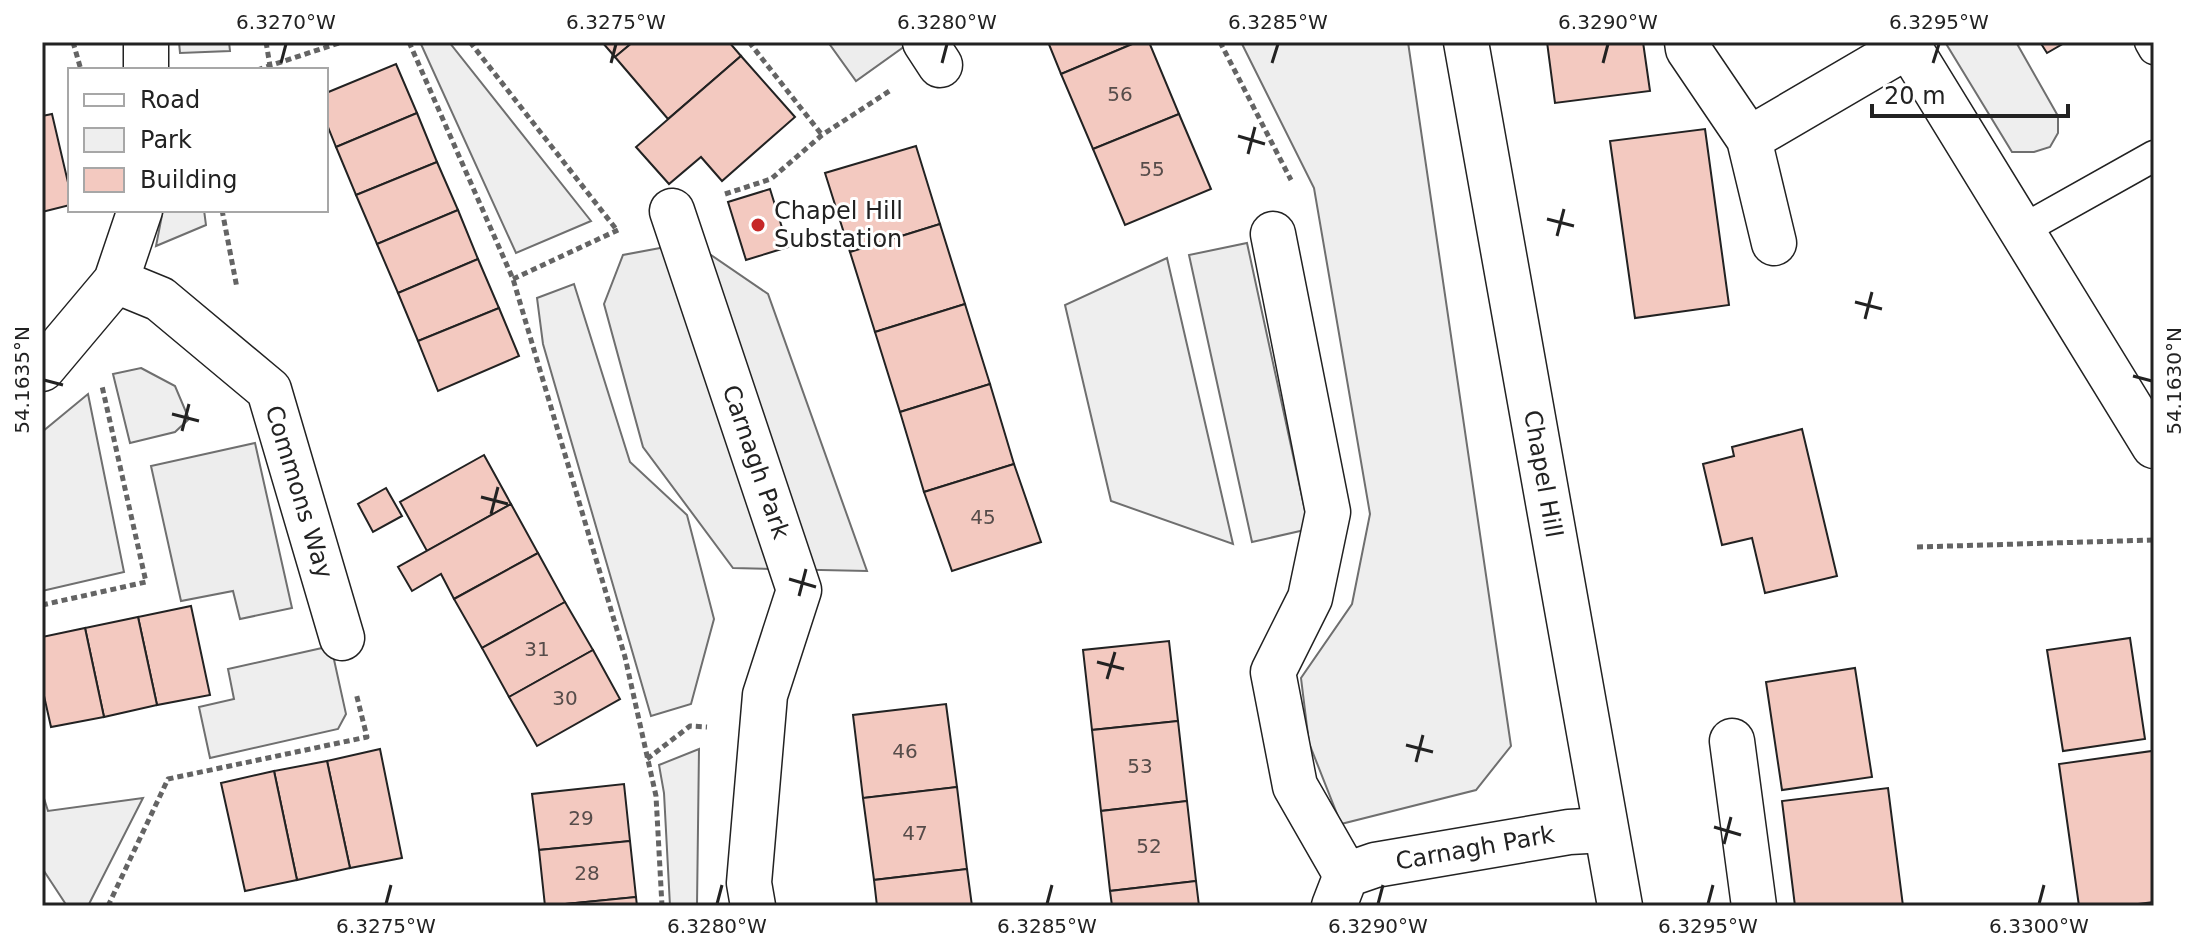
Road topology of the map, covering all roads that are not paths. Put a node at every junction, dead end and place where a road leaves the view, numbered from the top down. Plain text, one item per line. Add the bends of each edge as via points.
1 (146, 42) edge
2 (1466, 42) edge
3 (1687, 42) edge
4 (2150, 42) edge
5 (1907, 44) edge
6 (2154, 49) edge
7 (146, 68) edge
8 (1749, 139) junction
9 (2154, 156) edge
10 (672, 211) dead end
11 (139, 212) edge
12 (2022, 230) junction
13 (1273, 234) road end
14 (1774, 243) dead end
15 (116, 281) junction
16 (42, 369) edge
17 (2154, 446) edge
18 (342, 638) road end
19 (1732, 741) dead end
20 (1605, 830) junction
21 (1340, 891) edge
22 (753, 906) edge
23 (1620, 906) edge
24 (1754, 906) edge

1 - 7 street
2 - 20 street, Chapel Hill
3 - 8 street
4 - 6 lane
5 - 8 street
5 - 12 street
8 - 14 street
9 - 12 lane
10 - 22 street, Carnagh Park via 799,590 765,695 749,883
11 - 15 street
12 - 17 street
13 - 21 street, Carnagh Park via 1328,512 1310,598 1273,672 1295,786
15 - 16 street
15 - 18 street, Commons Way via 160,299 269,390
19 - 24 street
20 - 21 street, Carnagh Park via 1375,865
20 - 23 street, Chapel Hill

